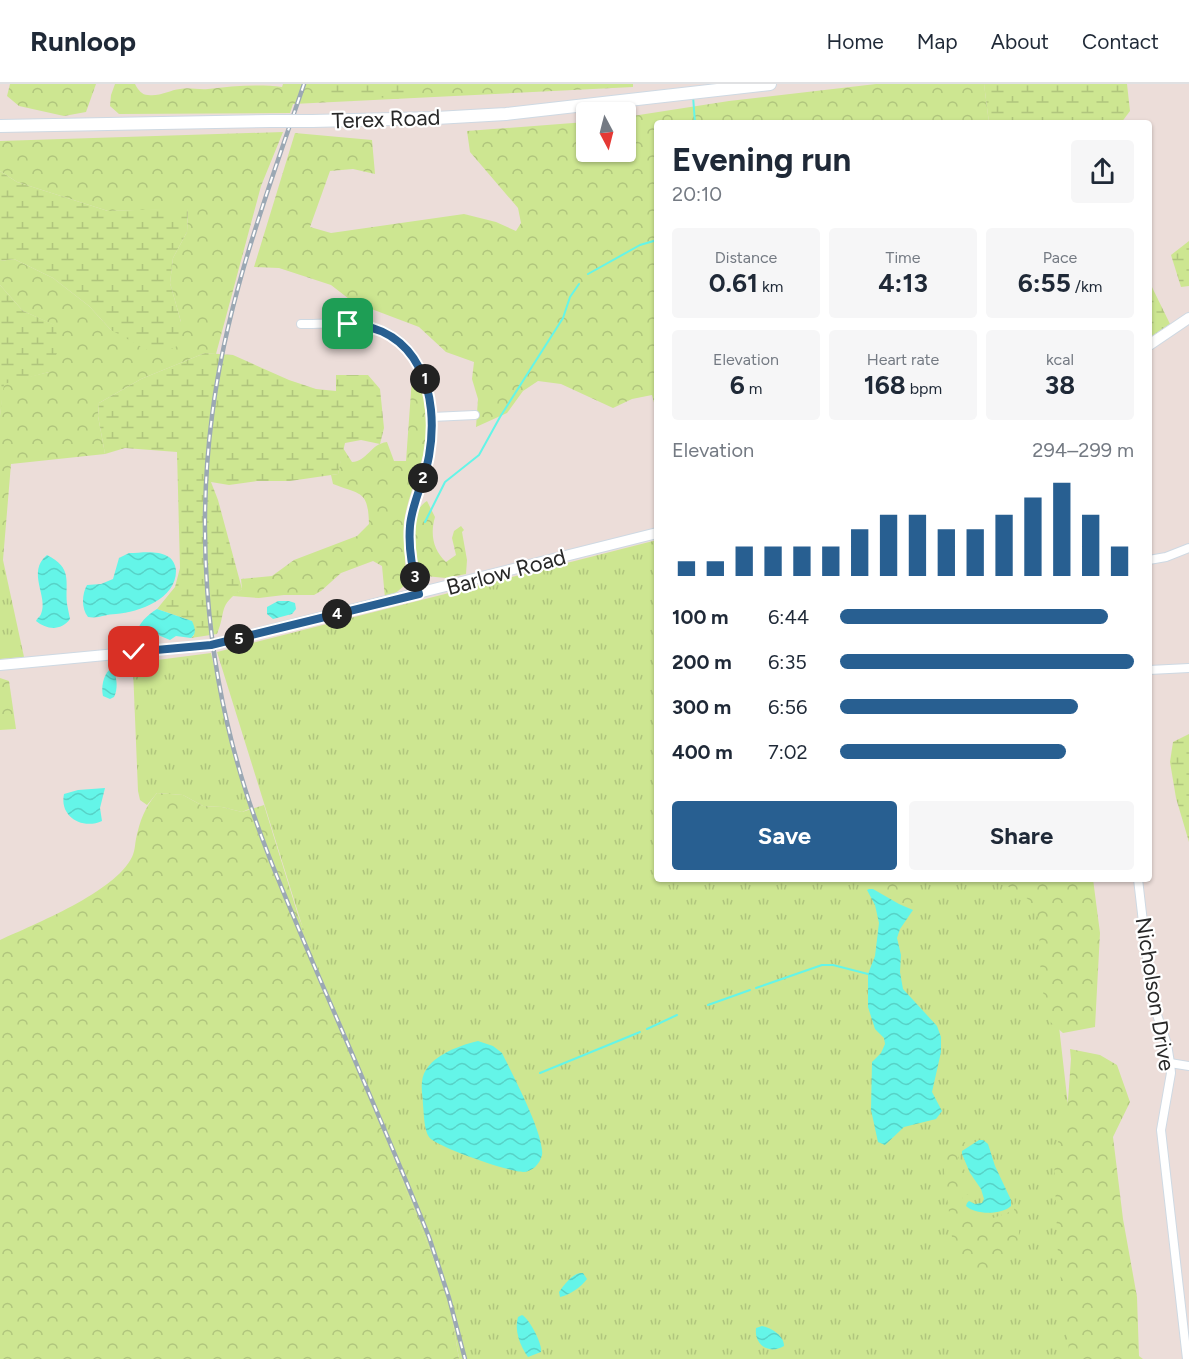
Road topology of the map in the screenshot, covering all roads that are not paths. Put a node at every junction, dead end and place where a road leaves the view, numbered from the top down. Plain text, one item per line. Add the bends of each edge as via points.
1 (770, 84) edge
2 (0, 126) edge
3 (1189, 318) edge
4 (302, 324) dead end
5 (1152, 343) edge
6 (476, 415) dead end
7 (432, 417) junction
8 (654, 534) edge
9 (1189, 548) edge
10 (1152, 559) edge
11 (419, 594) junction
12 (0, 665) edge
13 (1189, 668) edge
14 (1152, 670) edge
15 (1138, 882) edge
16 (1170, 1063) junction
17 (1189, 1066) edge
18 (1187, 1359) edge

1 - 2 main road, Terex Road, bridge via 506,114 436,118
3 - 5 street
4 - 7 street via 360,325 378,329 399,341 425,378
6 - 7 street
7 - 11 street via 430,454 410,526 410,554
8 - 11 street, Barlow Road
9 - 10 street
11 - 12 street, Barlow Road via 211,645
13 - 14 street
15 - 16 street, Nicholson Drive via 1152,1000
16 - 17 street
16 - 18 street, Nicholson Drive via 1161,1130

